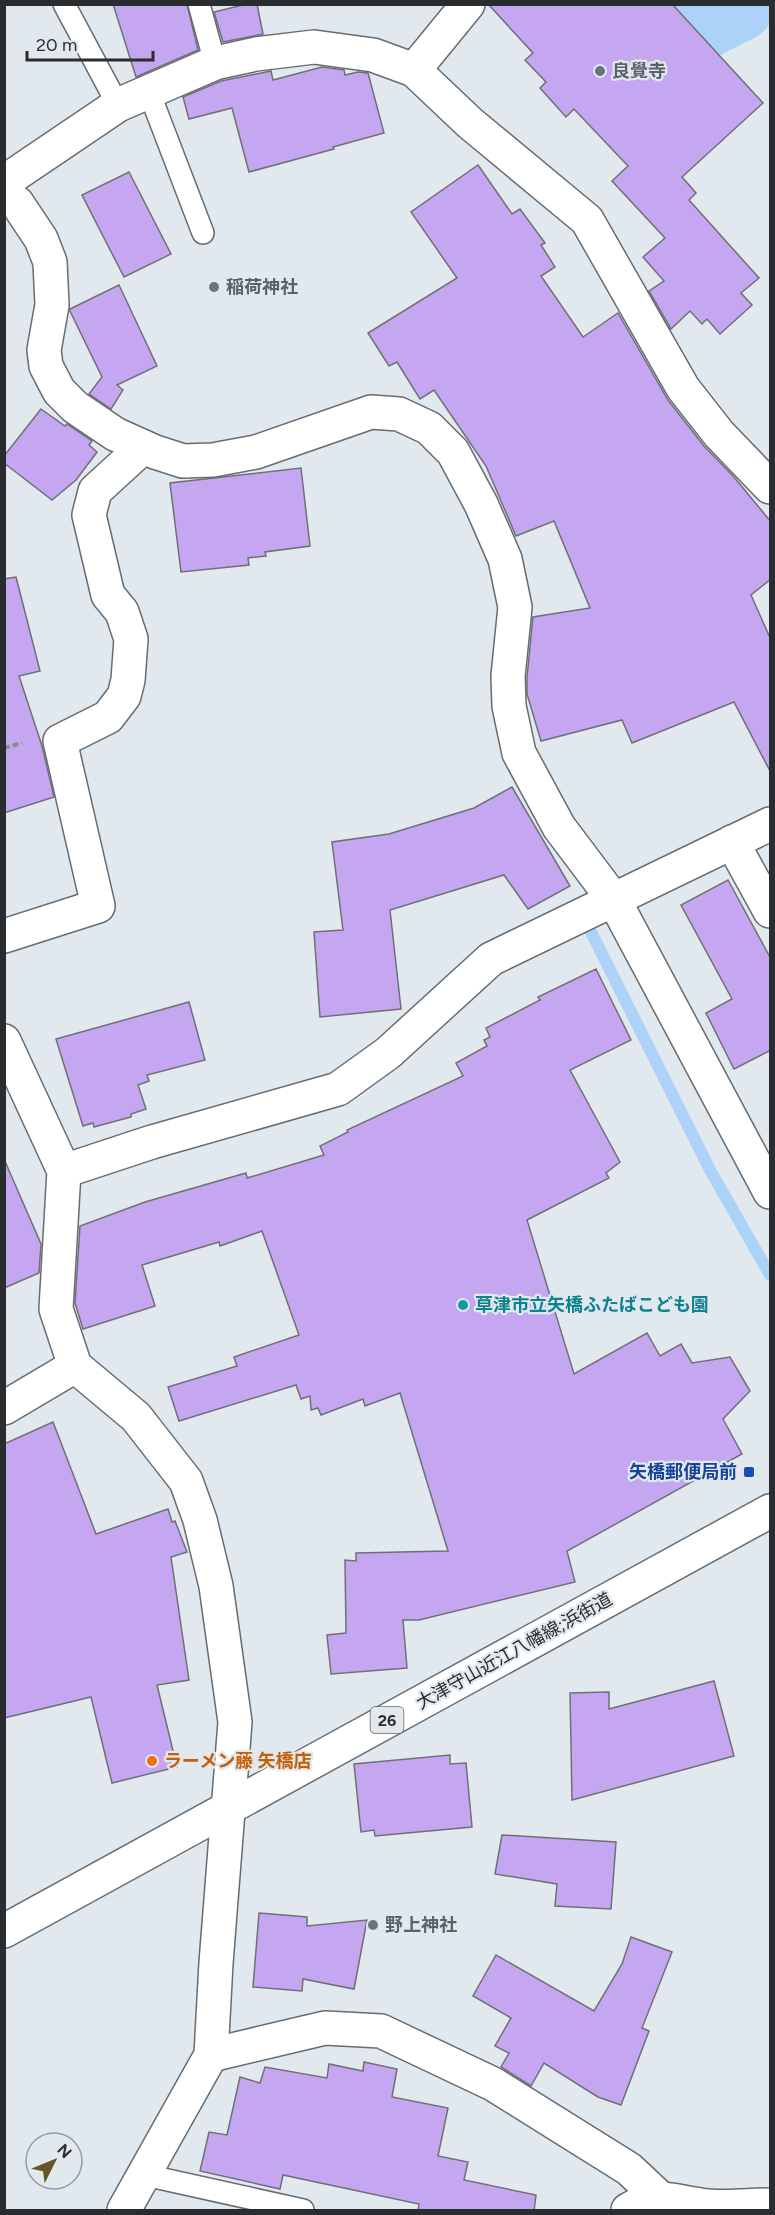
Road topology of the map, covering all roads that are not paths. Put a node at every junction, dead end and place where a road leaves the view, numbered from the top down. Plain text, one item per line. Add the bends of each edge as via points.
1 (64, 4) edge
2 (200, 4) edge
3 (468, 4) edge
4 (214, 63) junction
5 (414, 70) junction
6 (149, 92) junction
7 (118, 105) junction
8 (4, 182) edge
9 (4, 193) edge
10 (203, 233) dead end
11 (143, 447) junction
12 (771, 487) edge
13 (771, 824) edge
14 (732, 842) junction
15 (614, 900) junction
16 (771, 911) edge
17 (4, 936) edge
18 (4, 1041) edge
19 (64, 1171) junction
20 (771, 1192) edge
21 (75, 1366) junction
22 (4, 1408) edge
23 (771, 1511) edge
24 (229, 1807) junction
25 (4, 1930) edge
26 (211, 2055) junction
27 (146, 2175) junction
28 (660, 2198) junction
29 (771, 2205) edge
30 (124, 2211) edge
31 (303, 2211) edge
32 (628, 2211) edge

1 - 7 lane
2 - 4 lane
3 - 5 street
4 - 5 street via 314,47 373,55
4 - 6 street
5 - 12 street via 470,123 587,220 683,388 719,434
6 - 7 street
6 - 10 lane
7 - 8 street
9 - 11 street via 17,203 41,238 50,262 52,305 44,350 46,366 59,391 115,434
11 - 15 street via 183,461 213,460 256,452 371,411 399,414 429,428 453,452 505,559 515,607 508,706 519,753 559,827
11 - 17 street via 95,491 89,515 108,595 122,612 131,639 124,696 108,717 60,741 98,906
13 - 14 street
14 - 15 street
14 - 16 street
15 - 19 street via 491,959 388,1053 338,1089
15 - 20 street
18 - 19 street
19 - 21 street via 56,1309
21 - 22 street
21 - 24 street via 136,1417 186,1481 201,1520 216,1586 235,1722
23 - 24 street, 大津守山近江八幡線;浜街道 / 26
24 - 25 street, 大津守山近江八幡線;浜街道 / 26
24 - 26 street
26 - 27 street
26 - 28 street via 325,2028 381,2031 493,2084 628,2169
27 - 30 street
27 - 31 lane
28 - 29 street via 710,2207
28 - 32 street via 642,2202

